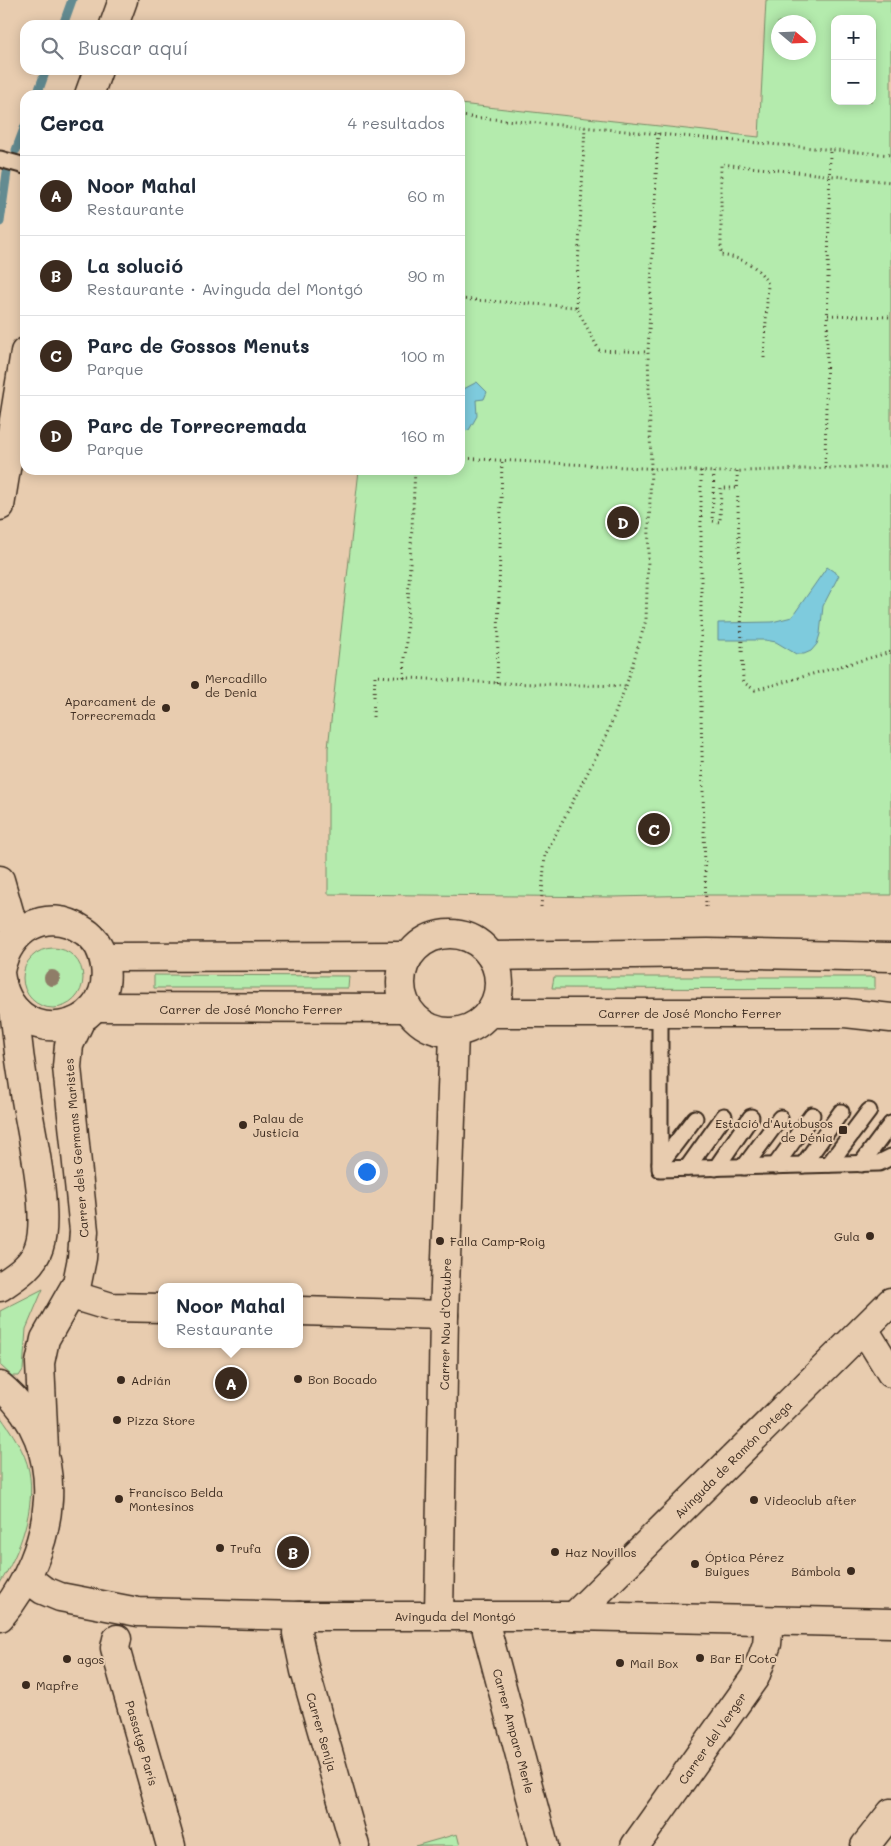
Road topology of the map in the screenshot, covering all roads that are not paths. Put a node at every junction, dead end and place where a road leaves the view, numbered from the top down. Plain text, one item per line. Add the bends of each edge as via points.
1 (123, 0) edge
2 (116, 20) edge
3 (96, 75) edge
4 (91, 90) edge
5 (0, 159) edge
6 (20, 165) edge
7 (20, 383) edge
8 (1, 499) edge
9 (0, 880) edge
10 (16, 936) junction
11 (408, 956) junction
12 (491, 956) junction
13 (891, 957) edge
14 (104, 958) junction
15 (0, 972) edge
16 (407, 1008) junction
17 (14, 1009) junction
18 (88, 1013) junction
19 (489, 1013) junction
20 (660, 1013) junction
21 (891, 1018) edge
22 (454, 1033) junction
23 (869, 1111) dead end
24 (841, 1112) dead end
25 (812, 1115) dead end
26 (724, 1116) dead end
27 (751, 1117) dead end
28 (695, 1118) dead end
29 (780, 1118) dead end
30 (891, 1124) edge
31 (891, 1156) edge
32 (660, 1164) junction
33 (829, 1164) junction
34 (861, 1164) junction
35 (803, 1165) junction
36 (774, 1166) junction
37 (744, 1167) junction
38 (687, 1168) junction
39 (716, 1168) junction
40 (0, 1287) edge
41 (72, 1295) junction
42 (891, 1302) edge
43 (158, 1308) edge
44 (303, 1311) edge
45 (444, 1315) junction
46 (864, 1329) junction
47 (891, 1373) edge
48 (0, 1386) edge
49 (44, 1450) junction
50 (27, 1578) junction
51 (439, 1615) junction
52 (299, 1616) junction
53 (488, 1616) junction
54 (574, 1616) junction
55 (0, 1618) edge
56 (769, 1621) junction
57 (891, 1623) edge
58 (116, 1639) dead end
59 (891, 1813) edge
60 (171, 1846) edge
61 (355, 1846) edge
62 (544, 1846) edge
63 (635, 1846) edge
64 (865, 1846) edge

1 - 2 street
3 - 4 street
5 - 6 lane
7 - 8 street
9 - 10 street
10 - 14 street via 43,921 74,924 97,943
10 - 15 street via 5,952
11 - 12 street via 430,938 456,934 482,945
11 - 14 street
11 - 16 street via 400,988
12 - 13 street via 708,953
12 - 19 street via 499,978 495,1002
14 - 18 street via 103,992
15 - 17 street via 6,998
16 - 18 street, Carrer de José Moncho Ferrer
16 - 22 street via 425,1027
17 - 18 street via 28,1021 46,1026 64,1026
17 - 40 street via 43,1230 33,1260 20,1274
18 - 41 street, Carrer dels Germans Maristes via 69,1046 67,1067 84,1231 82,1258
19 - 20 street, Carrer de José Moncho Ferrer
19 - 22 street via 479,1023
20 - 21 street, Carrer de José Moncho Ferrer via 845,1013
20 - 32 lane
22 - 45 street, Carrer Nou d’Octubre
23 - 33 lane
24 - 35 lane
25 - 36 lane
26 - 38 lane
27 - 39 lane
28 - 32 lane
29 - 37 lane
30 - 34 lane
31 - 34 lane via 879,1163
32 - 38 lane via 660,1169
33 - 34 lane
33 - 35 lane
35 - 36 lane
36 - 37 lane
37 - 39 lane
38 - 39 lane
41 - 43 street via 111,1307
41 - 49 street, Carrer dels Germans Maristes via 52,1323 40,1363
42 - 46 street, Avinguda de Ramón Ortega
44 - 45 street
45 - 51 street, Carrer Nou d’Octubre
46 - 47 street
46 - 54 street, Avinguda de Ramón Ortega
48 - 49 street via 28,1417
49 - 50 street via 49,1510 37,1558
50 - 52 street, Avinguda del Montgó via 60,1597 123,1610
50 - 55 street via 14,1602
51 - 52 street, Avinguda del Montgó
51 - 53 street, Avinguda del Montgó
52 - 61 street, Carrer Senija via 297,1633 305,1671
53 - 54 street, Avinguda del Montgó
53 - 62 street, Carrer Amparo Merle via 487,1631
54 - 56 street, Avinguda del Montgó
56 - 57 street, Avinguda del Montgó
56 - 63 street, Carrer del Verger via 767,1644 755,1677
58 - 60 street, Passatge París via 115,1648
59 - 64 street

